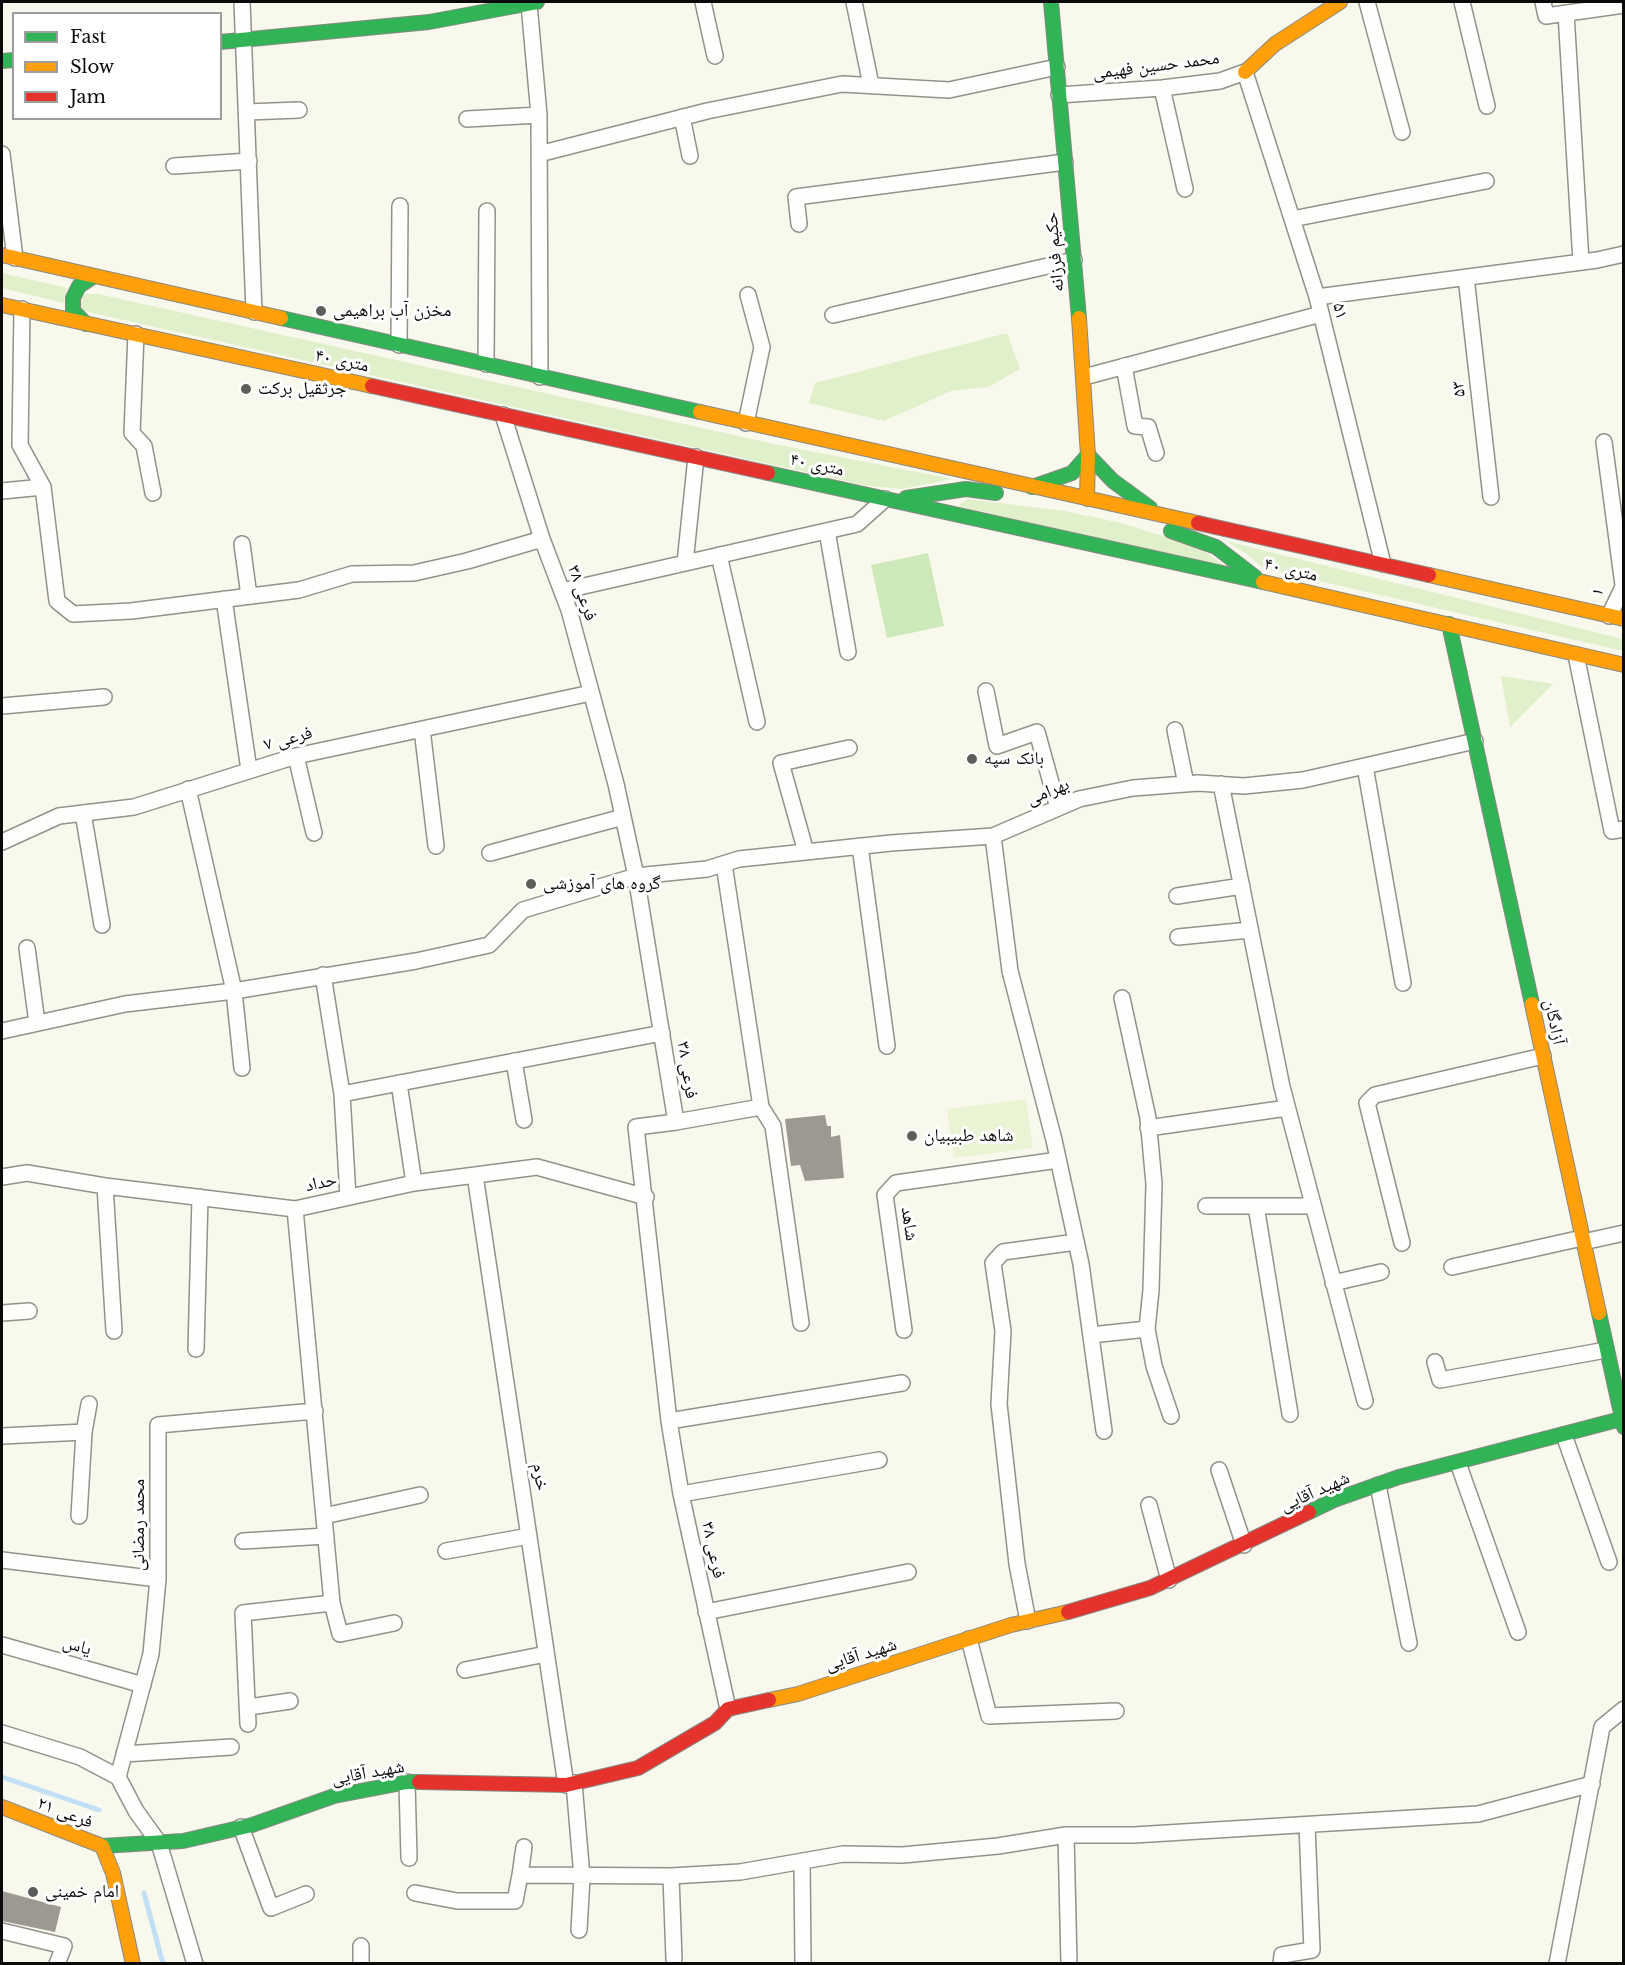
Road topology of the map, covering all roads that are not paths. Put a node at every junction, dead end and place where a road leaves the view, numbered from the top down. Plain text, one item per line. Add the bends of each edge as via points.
1 (242, 2) edge
2 (703, 2) edge
3 (854, 2) edge
4 (1051, 2) edge
5 (1312, 2) edge
6 (1340, 2) edge
7 (1367, 2) edge
8 (1462, 2) edge
9 (1543, 2) edge
10 (533, 3) edge
11 (1623, 5) edge
12 (1566, 14) junction
13 (1313, 19) junction
14 (245, 40) junction
15 (222, 42) edge
16 (715, 56) dead end
17 (1057, 67) junction
18 (1245, 72) junction
19 (871, 85) junction
20 (1162, 88) junction
21 (1059, 95) junction
22 (1487, 106) dead end
23 (299, 110) dead end
24 (247, 112) junction
25 (538, 116) junction
26 (682, 117) junction
27 (467, 119) dead end
28 (1402, 132) dead end
29 (2, 154) edge
30 (539, 154) junction
31 (690, 156) dead end
32 (249, 160) junction
33 (1065, 162) junction
34 (174, 166) dead end
35 (1486, 181) dead end
36 (1185, 189) dead end
37 (400, 206) dead end
38 (487, 210) dead end
39 (1292, 219) junction
40 (799, 224) dead end
41 (1623, 254) edge
42 (8, 257) edge
43 (1074, 260) junction
44 (1581, 262) junction
45 (94, 276) junction
46 (1466, 277) junction
47 (748, 295) dead end
48 (1317, 297) junction
49 (2, 305) edge
50 (22, 309) junction
51 (254, 312) junction
52 (1321, 314) junction
53 (833, 315) dead end
54 (86, 324) junction
55 (136, 334) junction
56 (399, 345) junction
57 (486, 364) junction
58 (1124, 366) junction
59 (540, 377) junction
60 (1084, 377) junction
61 (503, 415) junction
62 (746, 423) junction
63 (1604, 442) dead end
64 (1156, 453) dead end
65 (1088, 455) junction
66 (696, 457) junction
67 (43, 487) junction
68 (1031, 487) junction
69 (2, 490) edge
70 (153, 493) dead end
71 (1491, 497) dead end
72 (885, 499) junction
73 (1087, 499) junction
74 (1162, 516) junction
75 (826, 531) junction
76 (542, 539) junction
77 (242, 544) dead end
78 (719, 555) junction
79 (685, 563) junction
80 (1383, 564) junction
81 (1263, 582) junction
82 (1623, 585) edge
83 (562, 591) junction
84 (249, 596) junction
85 (224, 599) junction
86 (1616, 617) edge
87 (1449, 624) junction
88 (848, 651) dead end
89 (1576, 655) junction
90 (1623, 665) edge
91 (986, 691) dead end
92 (591, 693) junction
93 (104, 697) dead end
94 (2, 706) edge
95 (757, 722) dead end
96 (422, 729) junction
97 (1175, 730) dead end
98 (1475, 741) junction
99 (849, 748) dead end
100 (296, 756) junction
101 (1365, 766) junction
102 (249, 770) junction
103 (1186, 784) junction
104 (1221, 784) junction
105 (188, 789) junction
106 (1058, 808) junction
107 (83, 813) junction
108 (623, 817) junction
109 (1623, 829) edge
110 (314, 833) dead end
111 (993, 836) junction
112 (2, 842) edge
113 (436, 846) dead end
114 (860, 846) junction
115 (806, 852) junction
116 (490, 853) dead end
117 (724, 864) junction
118 (636, 876) junction
119 (1242, 886) junction
120 (1177, 896) dead end
121 (102, 925) dead end
122 (1250, 930) junction
123 (1178, 937) dead end
124 (27, 948) dead end
125 (323, 975) junction
126 (1402, 983) dead end
127 (234, 991) junction
128 (1122, 998) dead end
129 (37, 1023) junction
130 (2, 1031) edge
131 (662, 1033) junction
132 (887, 1046) dead end
133 (1543, 1056) junction
134 (514, 1061) junction
135 (242, 1068) dead end
136 (399, 1083) junction
137 (342, 1094) junction
138 (761, 1107) junction
139 (1287, 1108) junction
140 (525, 1120) dead end
141 (676, 1122) junction
142 (1148, 1128) junction
143 (1058, 1160) junction
144 (475, 1175) junction
145 (2, 1177) edge
146 (414, 1183) junction
147 (105, 1186) junction
148 (200, 1197) junction
149 (348, 1197) junction
150 (646, 1197) junction
151 (1206, 1206) dead end
152 (1256, 1206) junction
153 (1313, 1206) junction
154 (295, 1209) junction
155 (1623, 1233) edge
156 (1582, 1240) junction
157 (1076, 1242) junction
158 (1402, 1243) dead end
159 (1452, 1267) dead end
160 (1381, 1272) dead end
161 (1333, 1283) junction
162 (29, 1311) dead end
163 (2, 1313) edge
164 (801, 1323) dead end
165 (1146, 1329) junction
166 (904, 1330) dead end
167 (114, 1331) dead end
168 (1091, 1335) junction
169 (196, 1349) dead end
170 (1606, 1350) junction
171 (1435, 1362) dead end
172 (1618, 1378) edge
173 (902, 1383) dead end
174 (1365, 1401) dead end
175 (89, 1404) dead end
176 (315, 1411) junction
177 (1290, 1414) dead end
178 (1171, 1416) dead end
179 (669, 1421) junction
180 (1622, 1423) edge
181 (1104, 1431) dead end
182 (84, 1432) junction
183 (1564, 1435) junction
184 (2, 1436) edge
185 (879, 1460) dead end
186 (1458, 1463) junction
187 (1219, 1470) dead end
188 (1378, 1485) junction
189 (681, 1494) junction
190 (420, 1495) dead end
191 (1149, 1505) dead end
192 (80, 1516) dead end
193 (324, 1516) junction
194 (326, 1536) junction
195 (529, 1536) junction
196 (243, 1541) dead end
197 (1244, 1545) junction
198 (446, 1551) dead end
199 (2, 1560) edge
200 (1609, 1562) dead end
201 (908, 1572) dead end
202 (158, 1579) junction
203 (1169, 1580) junction
204 (332, 1603) junction
205 (706, 1612) junction
206 (1028, 1621) junction
207 (394, 1623) dead end
208 (1518, 1632) dead end
209 (969, 1639) junction
210 (1409, 1643) dead end
211 (2, 1645) edge
212 (546, 1654) junction
213 (465, 1670) dead end
214 (143, 1685) junction
215 (290, 1701) dead end
216 (249, 1707) junction
217 (728, 1709) junction
218 (1623, 1709) edge
219 (1116, 1711) dead end
220 (248, 1724) dead end
221 (2, 1733) edge
222 (231, 1747) dead end
223 (124, 1754) junction
224 (118, 1777) junction
225 (407, 1782) junction
226 (570, 1784) junction
227 (1592, 1784) junction
228 (2, 1807) edge
229 (1307, 1825) junction
230 (241, 1827) junction
231 (1066, 1835) junction
232 (159, 1843) junction
233 (102, 1846) junction
234 (524, 1847) dead end
235 (409, 1858) dead end
236 (802, 1861) junction
237 (520, 1875) junction
238 (671, 1876) junction
239 (582, 1877) junction
240 (415, 1893) dead end
241 (306, 1894) dead end
242 (579, 1930) dead end
243 (2, 1931) edge
244 (361, 1946) dead end
245 (674, 1959) dead end
246 (57, 1964) edge
247 (133, 1964) edge
248 (195, 1964) edge
249 (361, 1964) edge
250 (803, 1964) edge
251 (1070, 1964) edge
252 (1281, 1964) edge
253 (1557, 1964) edge

1 - 14 street
2 - 16 street
3 - 19 street
4 - 17 main road, حکیم فرزانه
5 - 13 street
6 - 13 main road, محمد حسین فهیمی
7 - 28 street
8 - 22 street
9 - 12 street via 1546,16
10 - 14 main road via 429,22
10 - 25 street
11 - 12 street
12 - 44 street
13 - 18 main road, محمد حسین فهیمی via 1275,44
14 - 15 main road
14 - 24 street
17 - 19 street via 949,90
17 - 21 main road, حکیم فرزانه
18 - 20 street, محمد حسین فهیمی via 1220,81
18 - 39 street, ۵۱
19 - 26 street via 842,84
20 - 21 street, محمد حسین فهیمی
20 - 36 street
21 - 33 main road, حکیم فرزانه
23 - 24 street
24 - 32 street
25 - 27 street
25 - 30 street
26 - 30 street
26 - 31 street
29 - 42 street
30 - 59 street
32 - 34 street
32 - 51 street
33 - 40 street via 796,197
33 - 43 main road, حکیم فرزانه
35 - 39 street
37 - 56 street
38 - 57 street
39 - 48 street, ۵۱
41 - 44 street
42 - 45 main road, ۴۰ متری
43 - 53 street
43 - 60 main road, حکیم فرزانه
44 - 46 street
45 - 51 main road, ۴۰ متری
45 - 54 main road via 79,286 74,298 73,311
46 - 48 street
46 - 71 street, ۵۳
47 - 62 street via 762,347
48 - 52 street, ۵۱
49 - 50 main road, ۴۰ متری
50 - 54 main road, ۴۰ متری
50 - 67 street via 20,445
51 - 56 main road, ۴۰ متری
52 - 58 street
52 - 80 street, ۵۱
54 - 55 main road, ۴۰ متری
55 - 61 main road, ۴۰ متری
55 - 70 street via 132,433 144,446
56 - 57 main road, ۴۰ متری
57 - 59 main road, ۴۰ متری
58 - 60 street
58 - 64 street via 1136,426 1149,427
59 - 62 main road, ۴۰ متری
60 - 65 main road, حکیم فرزانه
61 - 66 main road, ۴۰ متری
61 - 76 street, فرعی ۳۸
62 - 68 main road, ۴۰ متری
63 - 82 street
65 - 68 main road via 1072,473
65 - 73 main road, حکیم فرزانه
65 - 74 main road via 1113,481
66 - 72 main road, ۴۰ متری
66 - 79 street
67 - 69 street
67 - 85 street via 57,601 73,614
68 - 73 main road, ۴۰ متری
72 - 73 main road via 966,489 1064,506
72 - 75 street via 857,524
72 - 81 main road, ۴۰ متری
73 - 74 main road, ۴۰ متری
73 - 81 main road via 1099,513 1161,527 1216,547
74 - 80 main road, ۴۰ متری
75 - 78 street
75 - 88 street
76 - 83 street, فرعی ۳۸
76 - 84 street via 414,573 352,574 299,590
77 - 84 street
78 - 79 street
78 - 95 street
79 - 83 street
80 - 86 main road, ۴۰ متری
81 - 87 main road, ۴۰ متری
82 - 86 street, ۱
83 - 92 street, فرعی ۳۸
84 - 85 street
85 - 102 street
87 - 89 main road, ۴۰ متری
87 - 98 main road, آزادگان
89 - 90 main road, ۴۰ متری
89 - 109 street via 1612,831
91 - 106 street via 997,746 1037,732
92 - 96 street, فرعی ۷
92 - 108 street, فرعی ۳۸
93 - 94 street
96 - 100 street, فرعی ۷
96 - 113 street
97 - 103 street
98 - 101 street, بهرامی
98 - 133 main road, آزادگان
99 - 115 street via 781,763
100 - 102 street, فرعی ۷
100 - 110 street
101 - 104 street, بهرامی via 1304,780 1244,786
101 - 126 street
102 - 105 street, فرعی ۷
103 - 104 street, بهرامی
103 - 106 street, بهرامی via 1133,788 1079,799
104 - 119 street
105 - 107 street, فرعی ۷ via 134,807
105 - 127 street
106 - 111 street, بهرامی
107 - 112 street, فرعی ۷ via 59,816
107 - 121 street
108 - 116 street
108 - 118 street, فرعی ۳۸
111 - 114 street, بهرامی
111 - 143 street via 1010,971
114 - 115 street, بهرامی
114 - 132 street
115 - 117 street, بهرامی
117 - 118 street, بهرامی
117 - 138 street
118 - 125 street, بهرامی via 523,910 489,945 416,962
118 - 131 street, فرعی ۳۸
119 - 120 street
119 - 122 street
122 - 123 street
122 - 139 street
124 - 129 street
125 - 127 street, بهرامی
125 - 137 street
127 - 129 street, بهرامی via 125,1004
127 - 135 street
128 - 142 street
129 - 130 street, بهرامی
131 - 134 street
131 - 141 street, فرعی ۳۸
133 - 156 main road, آزادگان
133 - 158 street via 1376,1095 1367,1103
134 - 136 street
134 - 140 street
136 - 137 street
136 - 146 street
137 - 149 street
138 - 141 street
138 - 164 street via 772,1126
139 - 142 street
139 - 153 street
141 - 150 street, فرعی ۳۸ via 636,1127
142 - 165 street via 1154,1184
143 - 157 street
143 - 166 street, شاهد via 896,1183 890,1189 885,1195
144 - 146 street, حداد
144 - 150 street, حداد via 537,1167
144 - 195 street, خرم
145 - 147 street, حداد via 27,1173
146 - 149 street, حداد
147 - 148 street, حداد
147 - 167 street
148 - 154 street, حداد
148 - 169 street
149 - 154 street, حداد
150 - 179 street, فرعی ۳۸
151 - 152 street
152 - 153 street
152 - 177 street
153 - 161 street
154 - 176 street
155 - 156 street
156 - 159 street
156 - 170 main road, آزادگان
157 - 168 street
157 - 206 street via 1003,1252 993,1263 1004,1331 999,1404 1017,1564
160 - 161 street
161 - 174 street
162 - 163 street
165 - 168 street
165 - 178 street
168 - 181 street
170 - 171 street via 1440,1380
170 - 172 main road, آزادگان
172 - 180 main road, آزادگان
173 - 179 street
175 - 182 street
176 - 193 street
176 - 202 street, محمد رمضانی via 158,1425
179 - 189 street, فرعی ۳۸
180 - 183 main road, شهید آقایی
182 - 184 street
182 - 192 street
183 - 186 main road, شهید آقایی
183 - 200 street
185 - 189 street
186 - 188 main road, شهید آقایی
186 - 208 street
187 - 197 street
188 - 197 main road, شهید آقایی via 1334,1500
188 - 210 street
189 - 205 street, فرعی ۳۸
190 - 193 street
191 - 203 street
193 - 194 street
194 - 196 street
194 - 204 street
195 - 198 street
195 - 212 street, خرم
197 - 203 main road, شهید آقایی
199 - 202 street
201 - 205 street
202 - 214 street, محمد رمضانی via 151,1654
203 - 206 main road, شهید آقایی via 1093,1606
204 - 207 street via 340,1634
204 - 216 street via 243,1613
205 - 217 street, فرعی ۳۸
206 - 209 main road, شهید آقایی
209 - 217 main road, شهید آقایی via 798,1694
209 - 219 street via 989,1716
211 - 214 street, یاس
212 - 213 street
212 - 226 street, خرم
214 - 223 street, محمد رمضانی
215 - 216 street
216 - 220 street
217 - 226 main road, شهید آقایی via 715,1723 638,1768
218 - 227 street via 1602,1727
221 - 224 street via 80,1757
222 - 223 street
223 - 224 street, محمد رمضانی
224 - 232 street
225 - 226 main road, شهید آقایی
225 - 230 main road, شهید آقایی via 334,1796
225 - 235 street
226 - 239 street, خرم
227 - 229 street via 1478,1814
227 - 253 street
228 - 233 main road, فرعی ۲۱
229 - 231 street
229 - 252 street via 1312,1950 1281,1955
230 - 232 main road, شهید آقایی
230 - 241 street via 271,1908
231 - 236 street via 986,1847 903,1855 843,1854
231 - 251 street
232 - 233 main road, شهید آقایی
232 - 248 street
233 - 247 main road, فرعی ۲۱ via 113,1873
234 - 237 street
236 - 238 street via 740,1872
236 - 250 street
237 - 239 street
237 - 240 street via 515,1901 457,1901
238 - 239 street
238 - 245 street
239 - 242 street, خرم
243 - 246 street via 64,1946
244 - 249 street

